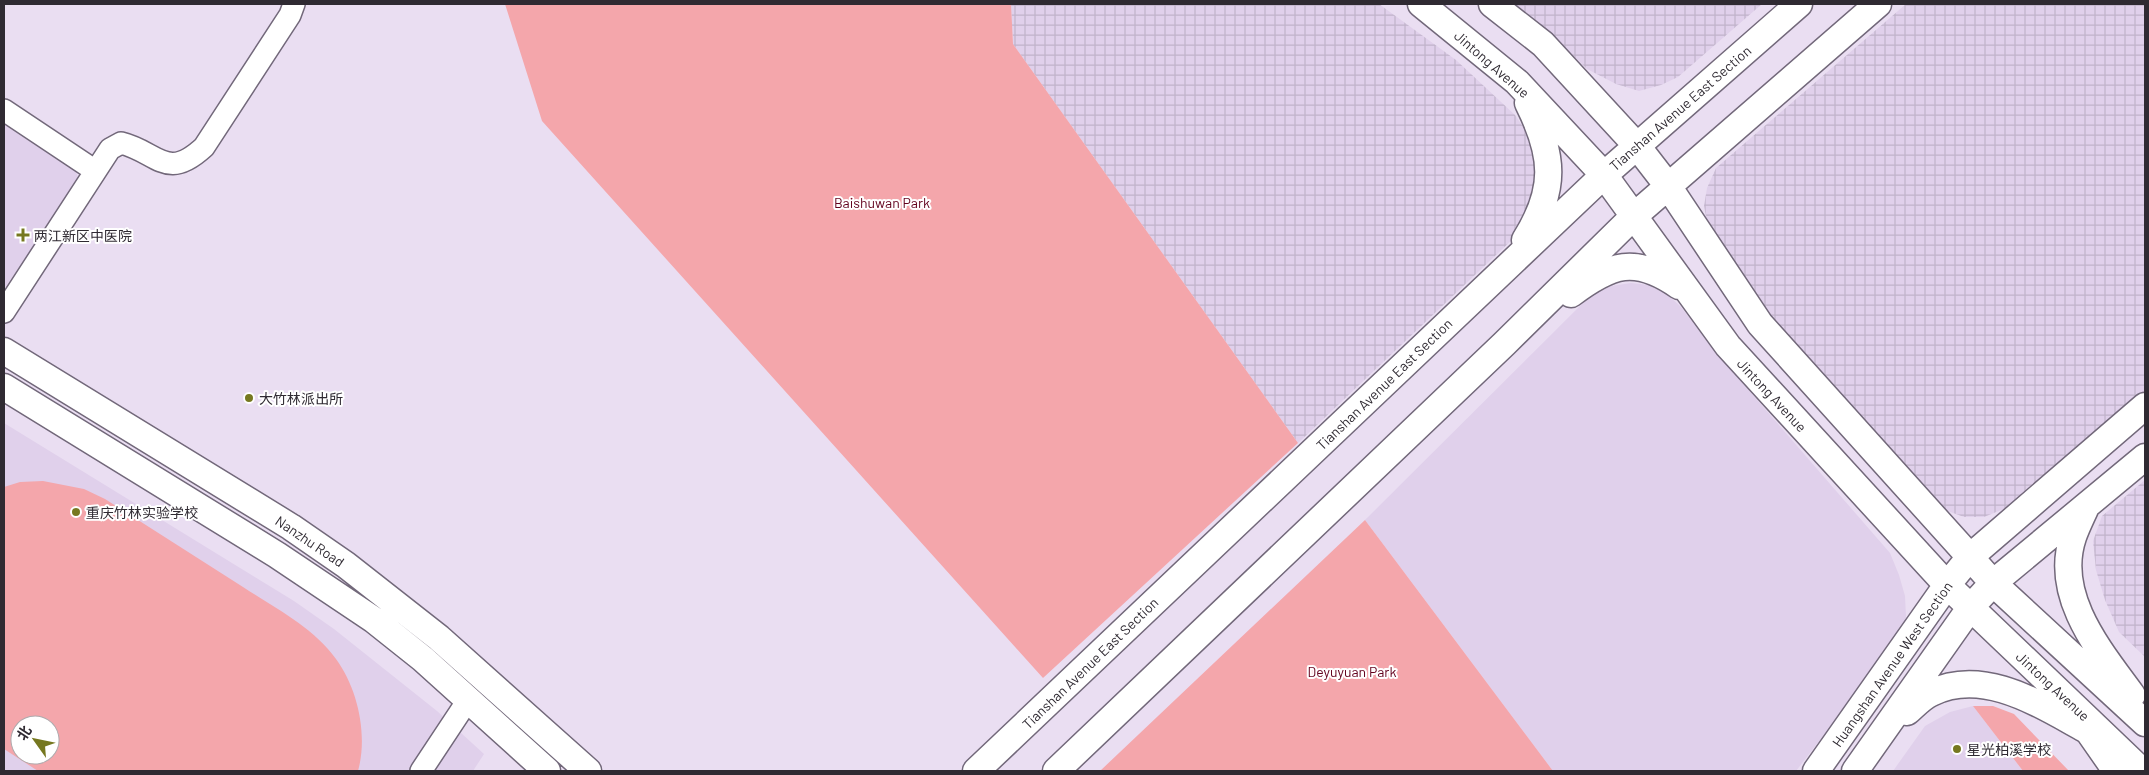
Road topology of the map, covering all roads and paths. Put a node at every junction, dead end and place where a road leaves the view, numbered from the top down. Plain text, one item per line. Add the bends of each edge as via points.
1 (294, 4) edge
2 (1421, 4) edge
3 (1492, 4) edge
4 (1799, 4) edge
5 (1878, 4) edge
6 (1517, 82) junction
7 (4, 110) edge
8 (1637, 146) junction
9 (94, 170) junction
10 (1604, 175) junction
11 (1668, 186) junction
12 (1634, 216) junction
13 (1500, 273) junction
14 (1691, 294) junction
15 (4, 312) edge
16 (1504, 344) junction
17 (4, 351) edge
18 (4, 387) edge
19 (2145, 406) edge
20 (2145, 457) edge
21 (2088, 504) junction
22 (1970, 558) junction
23 (1994, 583) junction
24 (1947, 585) junction
25 (1970, 608) junction
26 (2063, 647) junction
27 (2122, 682) junction
28 (2056, 689) junction
29 (2145, 695) edge
30 (468, 700) junction
31 (2145, 714) edge
32 (2145, 723) edge
33 (2082, 727) junction
34 (1880, 736) junction
35 (2114, 744) junction
36 (421, 771) edge
37 (547, 771) edge
38 (588, 771) edge
39 (976, 771) edge
40 (1056, 771) edge
41 (1816, 771) edge
42 (1855, 771) edge
43 (2112, 771) edge
44 (2142, 771) edge

1 - 9 street via 204,147 192,158 175,165 164,163 121,143 110,149
2 - 6 main road, Jintong Avenue
3 - 8 main road via 1543,44
4 - 8 main road, Tianshan Avenue East Section
5 - 11 main road
6 - 10 main road, Jintong Avenue
6 - 13 main road via 1545,145 1549,169 1547,196 1538,220
7 - 9 street
8 - 10 main road, Tianshan Avenue East Section
8 - 11 main road
9 - 15 street
10 - 12 main road, Jintong Avenue
10 - 13 main road, Tianshan Avenue East Section
11 - 12 main road
11 - 22 main road via 1760,324
12 - 14 main road, Jintong Avenue
12 - 16 main road
13 - 39 main road, Tianshan Avenue East Section
14 - 16 main road via 1650,268 1612,268 1590,280
14 - 24 main road, Jintong Avenue via 1728,346
16 - 40 main road
17 - 38 main road, Nanzhu Road via 291,527 346,565 439,638
18 - 30 main road, Nanzhu Road via 328,587 424,659
19 - 22 main road, Huangshan Avenue West Section
20 - 21 main road
21 - 23 main road
21 - 27 main road via 2072,539 2069,569 2074,599 2094,643
22 - 23 main road
22 - 24 main road, Huangshan Avenue West Section
23 - 25 main road
23 - 26 main road
24 - 25 main road, Jintong Avenue
24 - 41 main road, Huangshan Avenue West Section
25 - 28 main road, Jintong Avenue
25 - 34 main road
26 - 27 street
26 - 32 main road
27 - 29 street
27 - 31 main road
28 - 33 street
28 - 35 main road, Jintong Avenue
30 - 36 street
30 - 37 main road, Nanzhu Road
33 - 34 main road via 2018,694 1996,688 1951,685 1929,693
33 - 35 main road
33 - 43 street
34 - 42 main road
35 - 44 main road, Jintong Avenue

